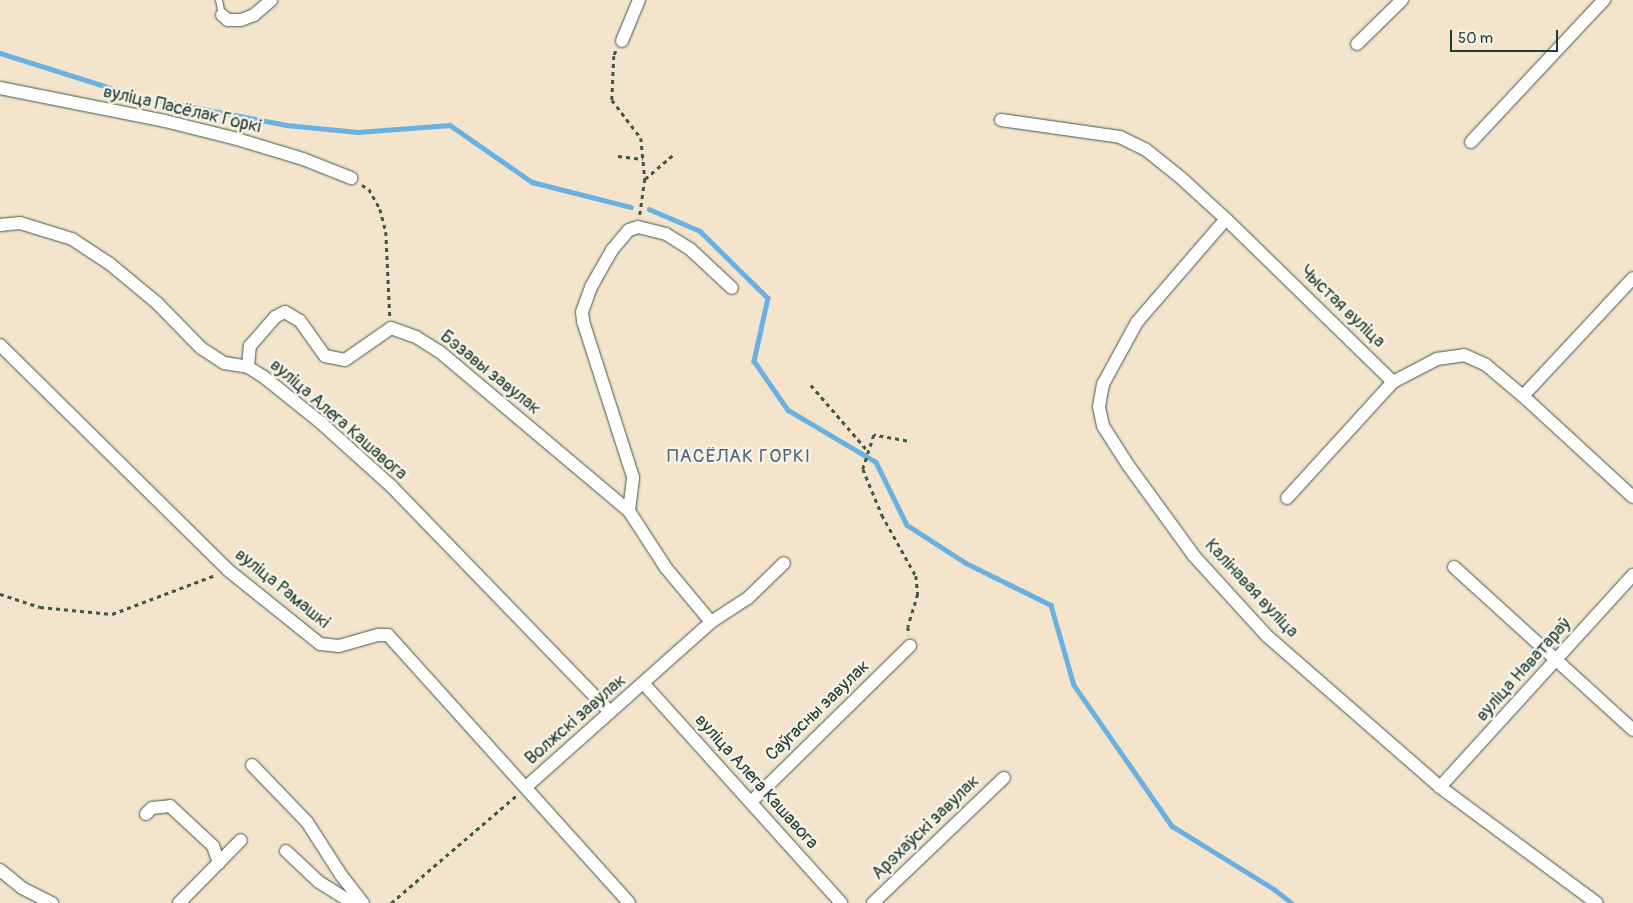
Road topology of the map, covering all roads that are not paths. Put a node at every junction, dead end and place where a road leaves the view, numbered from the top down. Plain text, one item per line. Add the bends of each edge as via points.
1 (219, 0) edge
2 (271, 0) edge
3 (639, 0) edge
4 (1402, 0) edge
5 (1604, 0) edge
6 (222, 14) joint
7 (622, 41) road end
8 (1357, 44) dead end
9 (0, 88) edge
10 (1000, 120) dead end
11 (1471, 142) dead end
12 (351, 178) road end
13 (1226, 219) junction
14 (0, 225) edge
15 (1633, 278) edge
16 (732, 288) dead end
17 (0, 345) edge
18 (248, 367) junction
19 (1393, 382) junction
20 (1523, 396) junction
21 (1633, 497) edge
22 (1287, 498) dead end
23 (629, 511) junction
24 (784, 563) dead end
25 (1454, 566) dead end
26 (1633, 575) edge
27 (711, 622) junction
28 (910, 646) road end
29 (1556, 661) junction
30 (644, 684) junction
31 (610, 712) junction
32 (1633, 730) edge
33 (252, 765) dead end
34 (1004, 778) dead end
35 (526, 787) junction
36 (1440, 787) junction
37 (751, 802) junction
38 (146, 814) dead end
39 (241, 840) dead end
40 (286, 851) dead end
41 (219, 863) junction
42 (0, 870) edge
43 (52, 903) edge
44 (179, 903) edge
45 (352, 903) edge
46 (362, 903) edge
47 (629, 903) edge
48 (841, 903) edge
49 (873, 903) edge
50 (1597, 903) edge

1 - 6 lane
2 - 6 street via 254,15 241,20 228,20
3 - 7 street
4 - 8 street
5 - 11 street
9 - 12 street, вуліца Пасёлак Горкі via 165,121 236,139 303,159
10 - 13 street, Чыстая вуліца via 1120,137 1144,148
13 - 19 street, Чыстая вуліца
13 - 36 street, Калінавая вуліца via 1137,322 1103,384 1099,407 1103,426 1194,556 1267,636
14 - 18 street, вуліца Алега Кашавога via 20,223 72,239 110,264 157,303 201,348 224,364
15 - 20 street
16 - 23 street via 690,249 666,234 638,227 625,234 605,260 586,297 582,312 587,340 633,477
17 - 35 street, вуліца Рамашкі via 228,570 320,644 339,646 388,635
18 - 23 street, Бэзавы завулак via 250,346 274,317 285,312 300,321 325,356 345,360 391,328 416,337 440,352
18 - 31 street, вуліца Алега Кашавога via 264,376 320,422 391,486
19 - 20 street via 1437,359 1464,354 1486,365
19 - 22 street
20 - 21 street
23 - 27 street via 666,568
24 - 27 street, Волжскі завулак via 748,598
25 - 29 street
26 - 29 street, вуліца Наватараў
27 - 30 street, Волжскі завулак
28 - 37 street, Саўгасны завулак
29 - 32 street
29 - 36 street, вуліца Наватараў
30 - 31 street, Волжскі завулак
30 - 37 street, вуліца Алега Кашавога
31 - 35 street, Волжскі завулак
33 - 46 street via 307,822
34 - 49 street, Арэхаўскі завулак
35 - 47 street, вуліца Рамашкі
36 - 50 street, Калінавая вуліца
37 - 48 street, вуліца Алега Кашавога
38 - 41 street via 152,808 170,806 213,846
39 - 41 street
40 - 45 street via 319,882
41 - 44 street
42 - 43 street via 22,888

